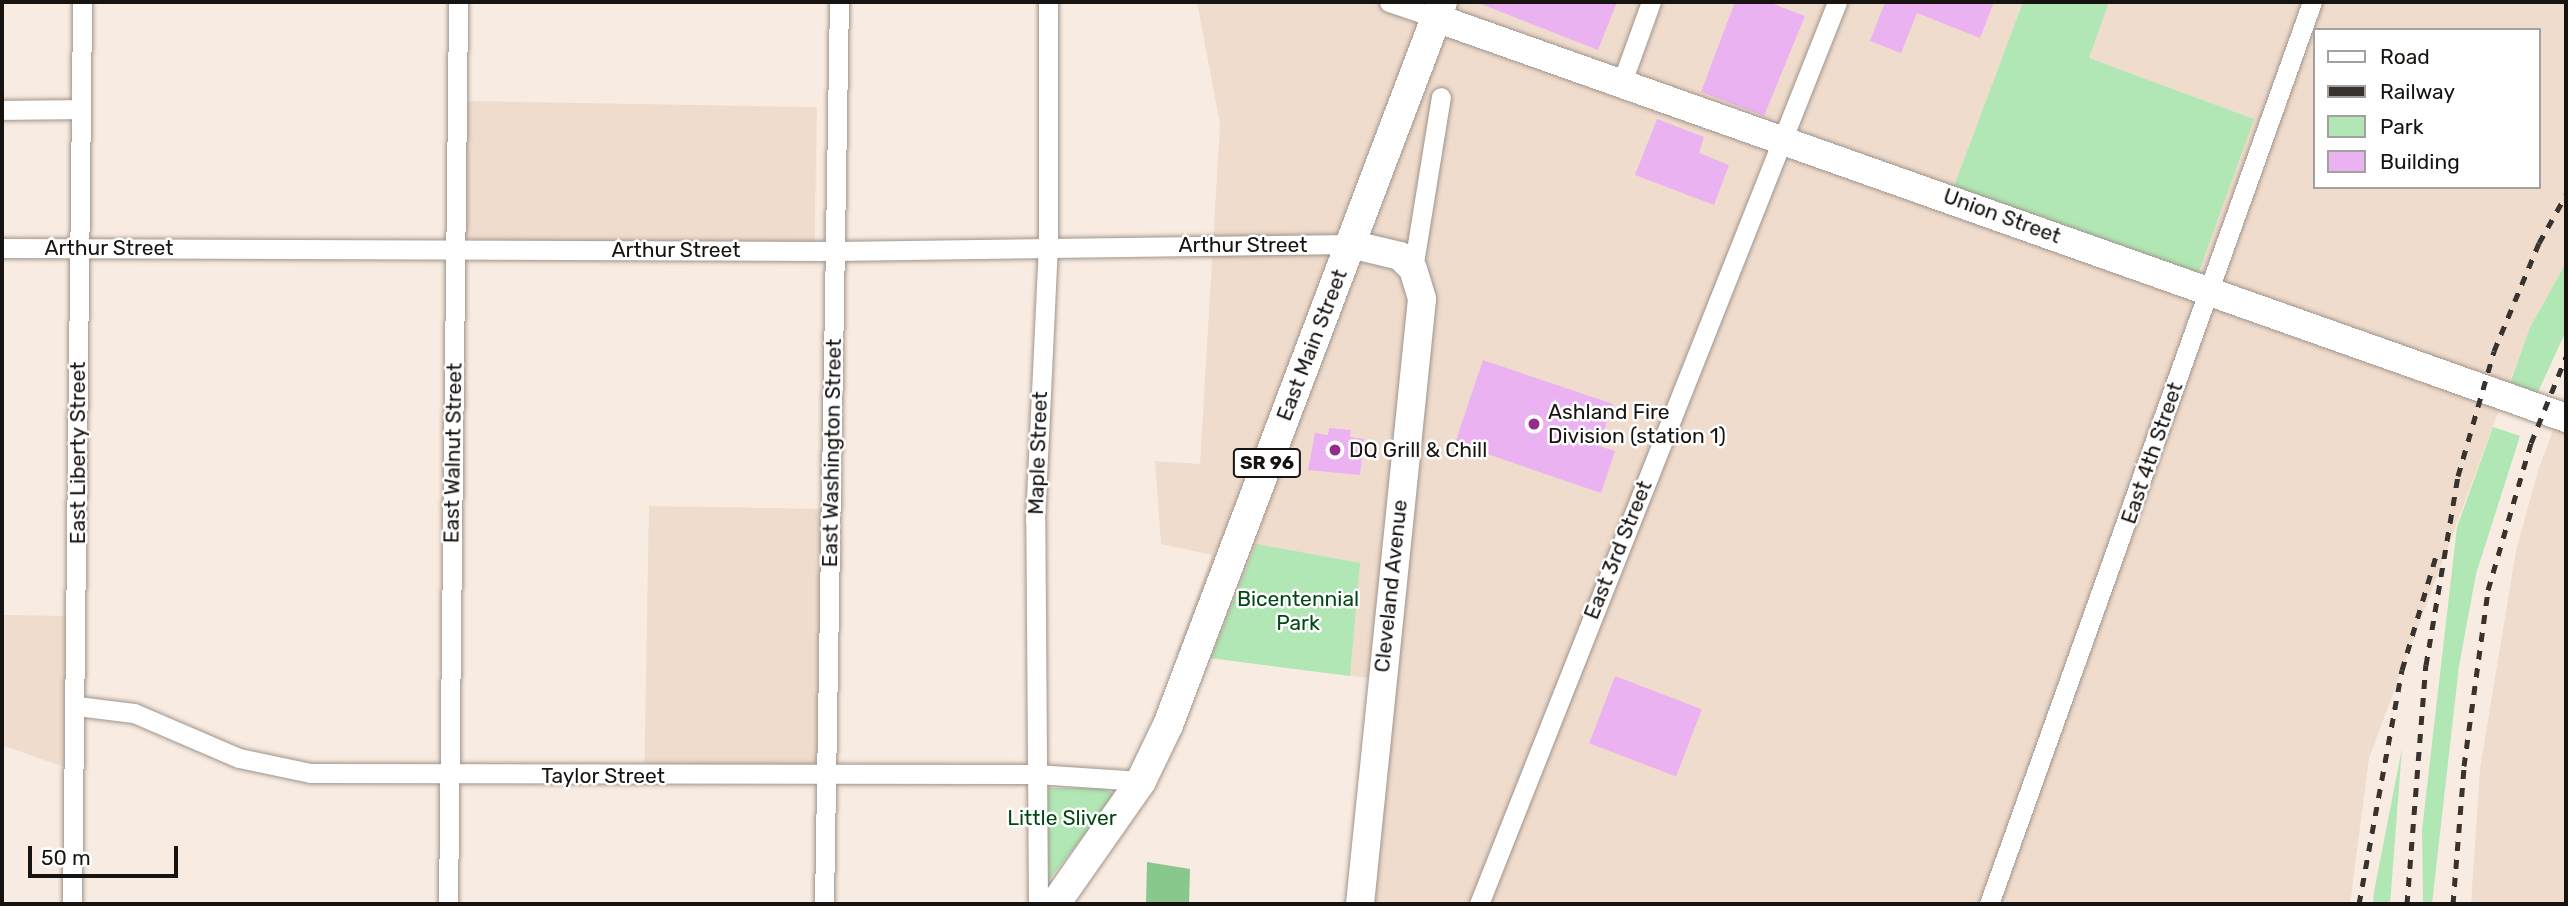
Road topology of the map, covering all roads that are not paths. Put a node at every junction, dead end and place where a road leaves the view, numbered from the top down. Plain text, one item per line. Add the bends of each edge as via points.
1 (82, 2) edge
2 (458, 2) edge
3 (839, 2) edge
4 (1048, 2) edge
5 (1389, 2) edge
6 (1651, 2) edge
7 (1837, 2) edge
8 (2312, 2) edge
9 (1439, 10) edge
10 (1622, 82) junction
11 (1441, 97) dead end
12 (2, 110) edge
13 (80, 110) junction
14 (1784, 138) junction
15 (1350, 244) junction
16 (1048, 245) junction
17 (78, 247) junction
18 (2, 248) edge
19 (455, 249) junction
20 (835, 251) junction
21 (1413, 269) junction
22 (2207, 289) junction
23 (2566, 418) edge
24 (77, 706) junction
25 (826, 773) junction
26 (1036, 774) junction
27 (450, 775) junction
28 (1141, 781) junction
29 (72, 904) edge
30 (448, 904) edge
31 (824, 904) edge
32 (1038, 904) edge
33 (1055, 904) edge
34 (1360, 904) edge
35 (1479, 904) edge
36 (1989, 904) edge

1 - 13 street, East Liberty Street
2 - 19 street, East Walnut Street
3 - 20 street, East Washington Street
4 - 16 street, Maple Street
5 - 9 street
6 - 10 street
7 - 14 street, East 3rd Street
8 - 22 street, East 4th Street
9 - 10 main road, Union Street
9 - 15 main road, East Main Street / SR 96
10 - 14 main road, Union Street
11 - 21 street, Cleveland Avenue
12 - 13 street
13 - 17 street, East Liberty Street
14 - 22 main road, Union Street
14 - 35 street, East 3rd Street
15 - 16 street, Arthur Street
15 - 21 main road via 1400,256
15 - 28 main road, East Main Street / SR 96 via 1178,703
16 - 20 street, Arthur Street
16 - 26 street, Maple Street via 1035,520
17 - 18 street, Arthur Street
17 - 19 street, Arthur Street
17 - 24 street, East Liberty Street
19 - 20 street, Arthur Street
19 - 27 street, East Walnut Street
20 - 25 street, East Washington Street
21 - 34 main road, Cleveland Avenue via 1422,299
22 - 23 main road, Union Street
22 - 36 street, East 4th Street via 2152,458
24 - 27 street, Taylor Street via 134,713 218,751 279,769
24 - 29 street, East Liberty Street
25 - 26 street, Taylor Street
25 - 27 street, Taylor Street
25 - 31 street, East Washington Street
26 - 28 street, Taylor Street
26 - 32 street, Maple Street
27 - 30 street, East Walnut Street
28 - 33 main road, East Main Street / SR 96

